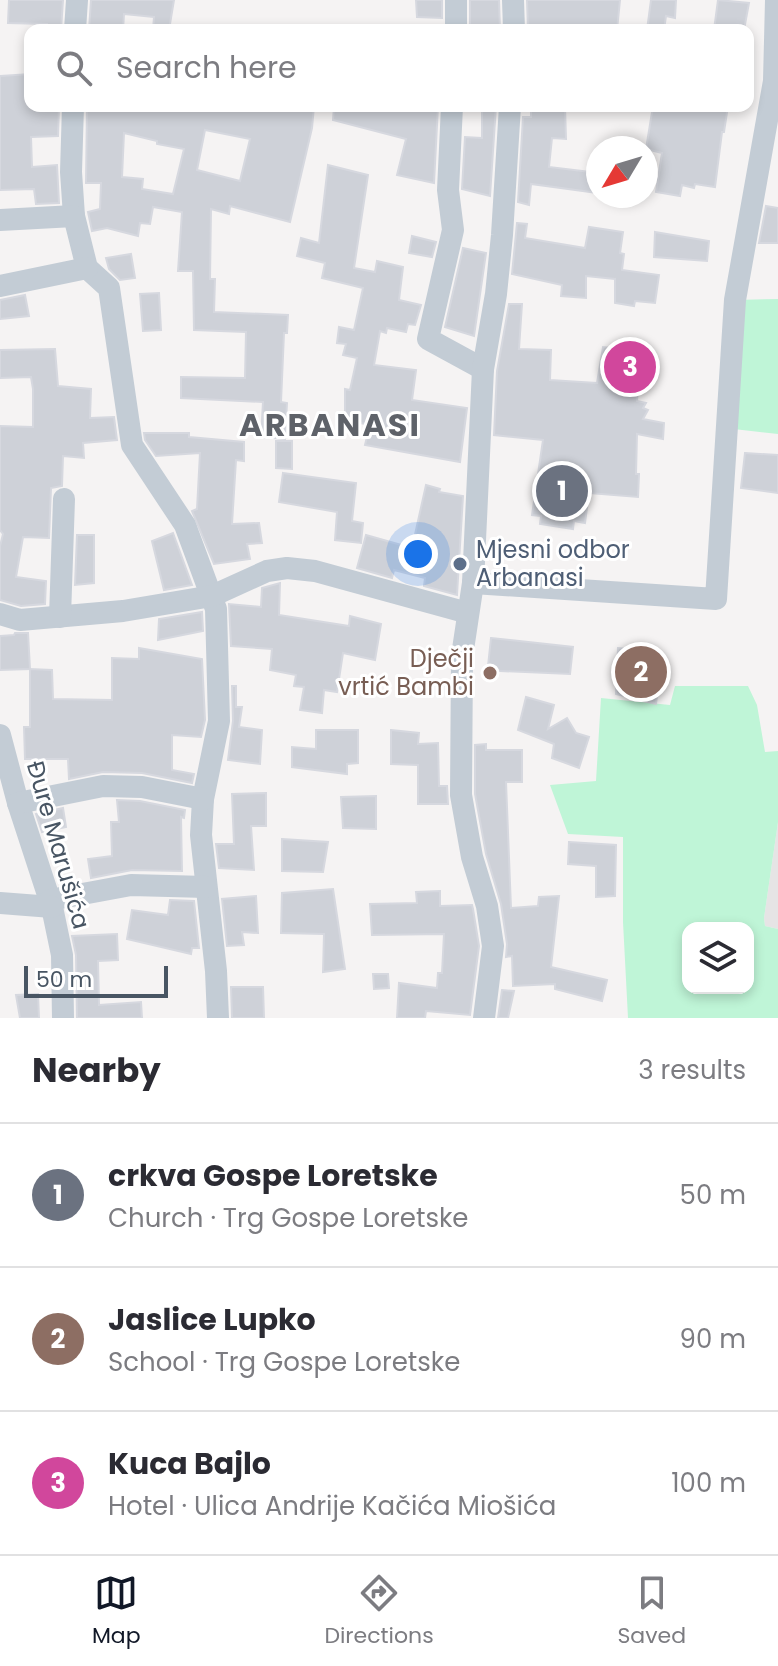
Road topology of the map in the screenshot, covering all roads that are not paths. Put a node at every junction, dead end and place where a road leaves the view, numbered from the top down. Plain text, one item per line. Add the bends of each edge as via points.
1 (77, 0) edge
2 (456, 0) edge
3 (513, 0) edge
4 (776, 0) edge
5 (75, 24) edge
6 (456, 24) edge
7 (514, 24) edge
8 (73, 112) edge
9 (452, 112) edge
10 (510, 112) edge
11 (768, 175) edge
12 (74, 216) junction
13 (0, 220) edge
14 (87, 268) junction
15 (0, 286) edge
16 (483, 369) junction
17 (64, 499) dead end
18 (473, 583) junction
19 (212, 596) junction
20 (468, 613) junction
21 (0, 614) edge
22 (60, 617) junction
23 (0, 735) edge
24 (203, 799) junction
25 (18, 803) junction
26 (206, 887) junction
27 (0, 903) edge
28 (51, 904) junction
29 (63, 1018) edge
30 (218, 1018) edge
31 (484, 1018) edge

1 - 5 street
2 - 6 street
3 - 7 street
4 - 11 street
8 - 12 street
9 - 16 street via 448,190 453,230 428,339
10 - 16 street via 496,294
11 - 18 street via 735,300 716,599
12 - 13 street
12 - 14 street
14 - 15 street
14 - 19 street via 109,288 132,445 185,525
16 - 18 street
17 - 22 street
18 - 20 street
19 - 20 street via 267,571 287,568
19 - 22 street
19 - 24 street via 219,721
20 - 31 street via 462,656 461,795 493,946
21 - 22 street via 20,620
23 - 25 street, Đure Marušića
24 - 25 street via 142,787 103,786
24 - 26 street
25 - 28 street, Đure Marušića
26 - 28 street via 131,885
26 - 30 street
27 - 28 street
28 - 29 street, Đure Marušića via 62,955

